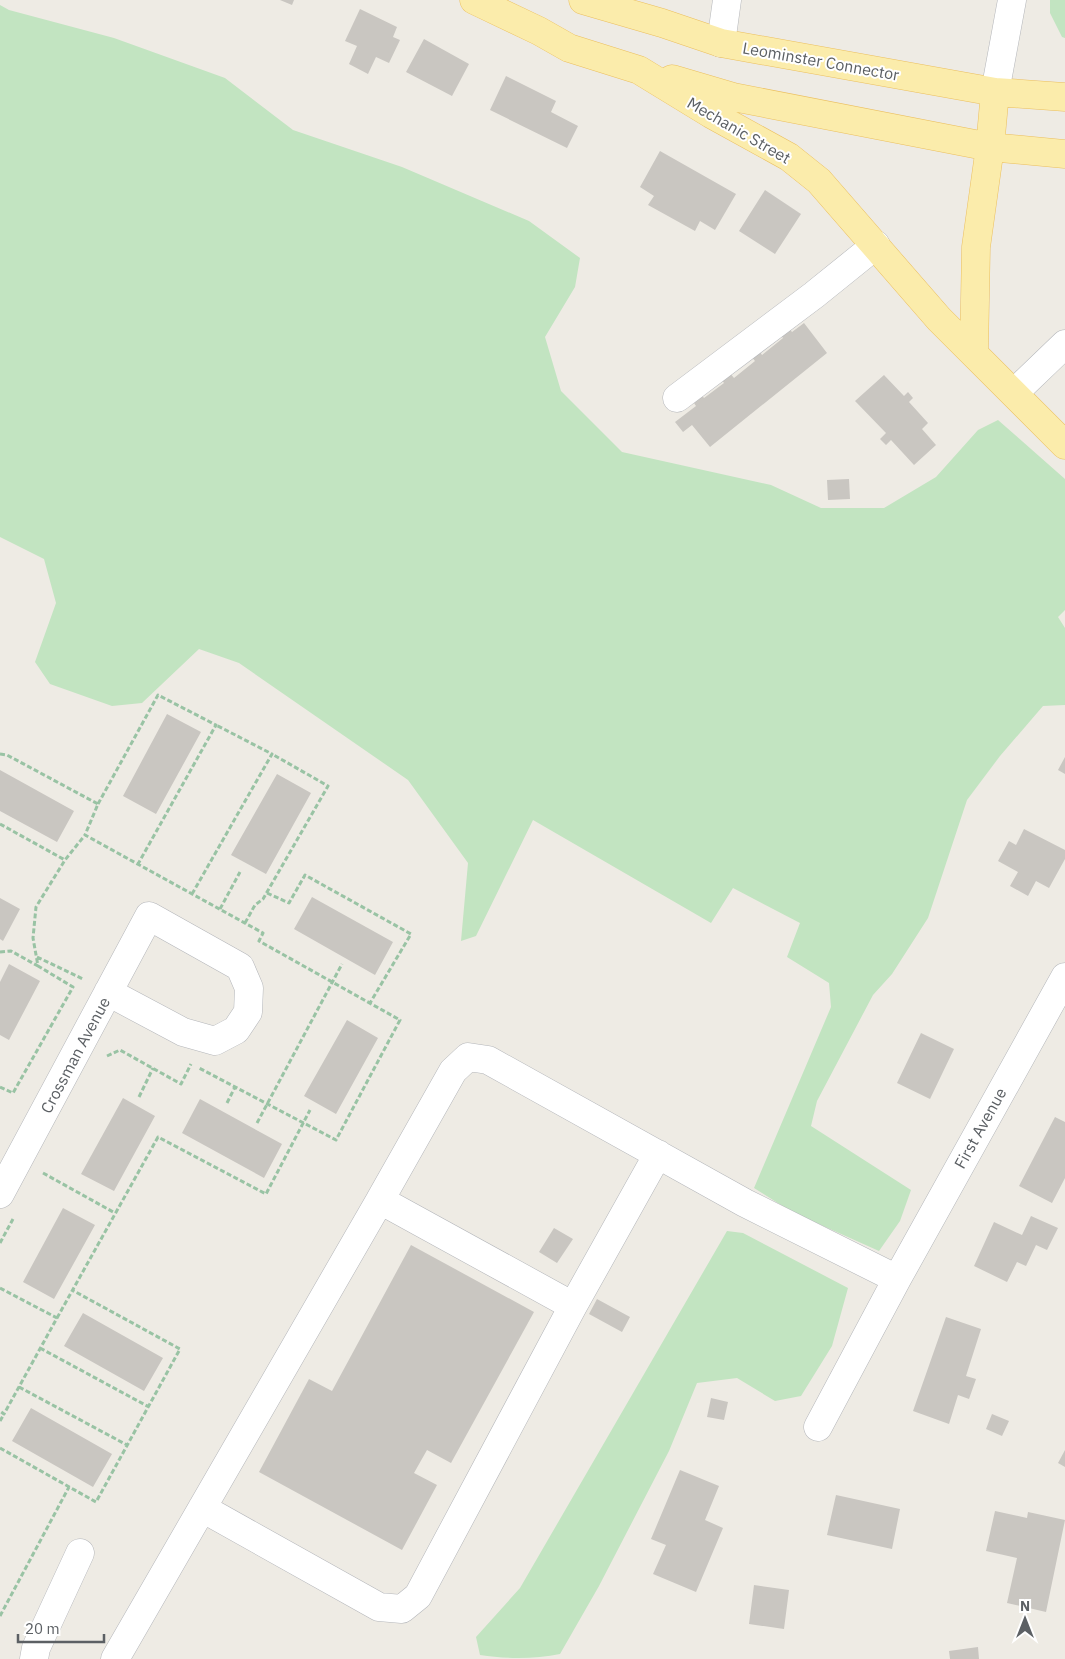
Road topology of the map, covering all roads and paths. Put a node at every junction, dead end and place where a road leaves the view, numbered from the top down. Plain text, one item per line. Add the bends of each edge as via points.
1 (474, 0) edge
2 (583, 0) edge
3 (727, 0) edge
4 (1012, 0) edge
5 (721, 42) junction
6 (639, 70) junction
7 (995, 92) junction
8 (1065, 97) edge
9 (990, 147) junction
10 (1065, 154) edge
11 (876, 245) junction
12 (1065, 344) edge
13 (974, 353) junction
14 (1014, 393) junction
15 (677, 398) dead end
16 (1065, 445) edge
17 (216, 725) junction
18 (0, 754) edge
19 (272, 754) junction
20 (98, 804) junction
21 (0, 824) edge
22 (85, 835) dead end
23 (65, 860) dead end
24 (138, 864) dead end
25 (240, 872) dead end
26 (266, 893) junction
27 (192, 894) dead end
28 (220, 909) dead end
29 (245, 923) dead end
30 (0, 952) edge
31 (36, 957) dead end
32 (342, 964) dead end
33 (38, 966) dead end
34 (1065, 977) edge
35 (108, 992) junction
36 (370, 1003) dead end
37 (153, 1068) dead end
38 (235, 1087) dead end
39 (139, 1098) dead end
40 (227, 1103) dead end
41 (310, 1110) dead end
42 (257, 1123) dead end
43 (658, 1154) junction
44 (40, 1172) dead end
45 (0, 1194) edge
46 (380, 1200) junction
47 (115, 1213) junction
48 (897, 1279) junction
49 (0, 1288) edge
50 (72, 1290) junction
51 (573, 1306) junction
52 (57, 1318) junction
53 (40, 1348) junction
54 (19, 1387) junction
55 (149, 1406) junction
56 (0, 1411) edge
57 (4, 1414) junction
58 (0, 1421) edge
59 (818, 1427) dead end
60 (127, 1445) junction
61 (0, 1449) edge
62 (69, 1487) junction
63 (202, 1508) junction
64 (80, 1553) dead end
65 (0, 1616) edge
66 (34, 1659) edge
67 (115, 1659) edge

1 - 6 main road, Mechanic Street via 569,48
2 - 5 main road, Leominster Connector
3 - 5 street
4 - 7 street
5 - 7 main road, Leominster Connector
6 - 9 main road via 733,97
6 - 11 main road, Mechanic Street via 789,157 819,181
7 - 8 main road, Leominster Connector
7 - 9 main road
9 - 10 main road
9 - 13 main road via 976,247
11 - 13 main road, Mechanic Street
11 - 15 street
12 - 14 street
13 - 14 main road, Mechanic Street
14 - 16 main road, Mechanic Street
17 - 19 path
17 - 20 path via 158,695
17 - 24 path
18 - 20 path
19 - 26 path via 328,786
19 - 27 path
20 - 22 path
21 - 23 path
25 - 28 path
26 - 29 path
26 - 36 path via 289,903 305,876 411,934
30 - 33 path via 11,951
31 - 35 path
32 - 42 path
34 - 48 street, First Avenue
35 - 35 street, Crossman Avenue via 149,916 240,967 249,988 248,1012 236,1030 215,1042 183,1032
35 - 45 street, Crossman Avenue
37 - 39 path
38 - 40 path
41 - 47 path via 266,1194 158,1137
43 - 46 street via 488,1060 468,1057 453,1071
43 - 48 street via 745,1203
43 - 51 street
44 - 47 path
46 - 51 street
46 - 63 street
47 - 50 path
48 - 59 street, First Avenue
49 - 52 path
50 - 52 path
50 - 55 path via 180,1349
51 - 63 street via 418,1596 402,1609 380,1608
52 - 53 path
53 - 54 path
53 - 55 path
54 - 57 path
54 - 60 path
55 - 60 path
56 - 57 path
57 - 58 path
60 - 62 path via 96,1502
61 - 62 path
62 - 65 path
63 - 67 street
64 - 66 street via 36,1648

